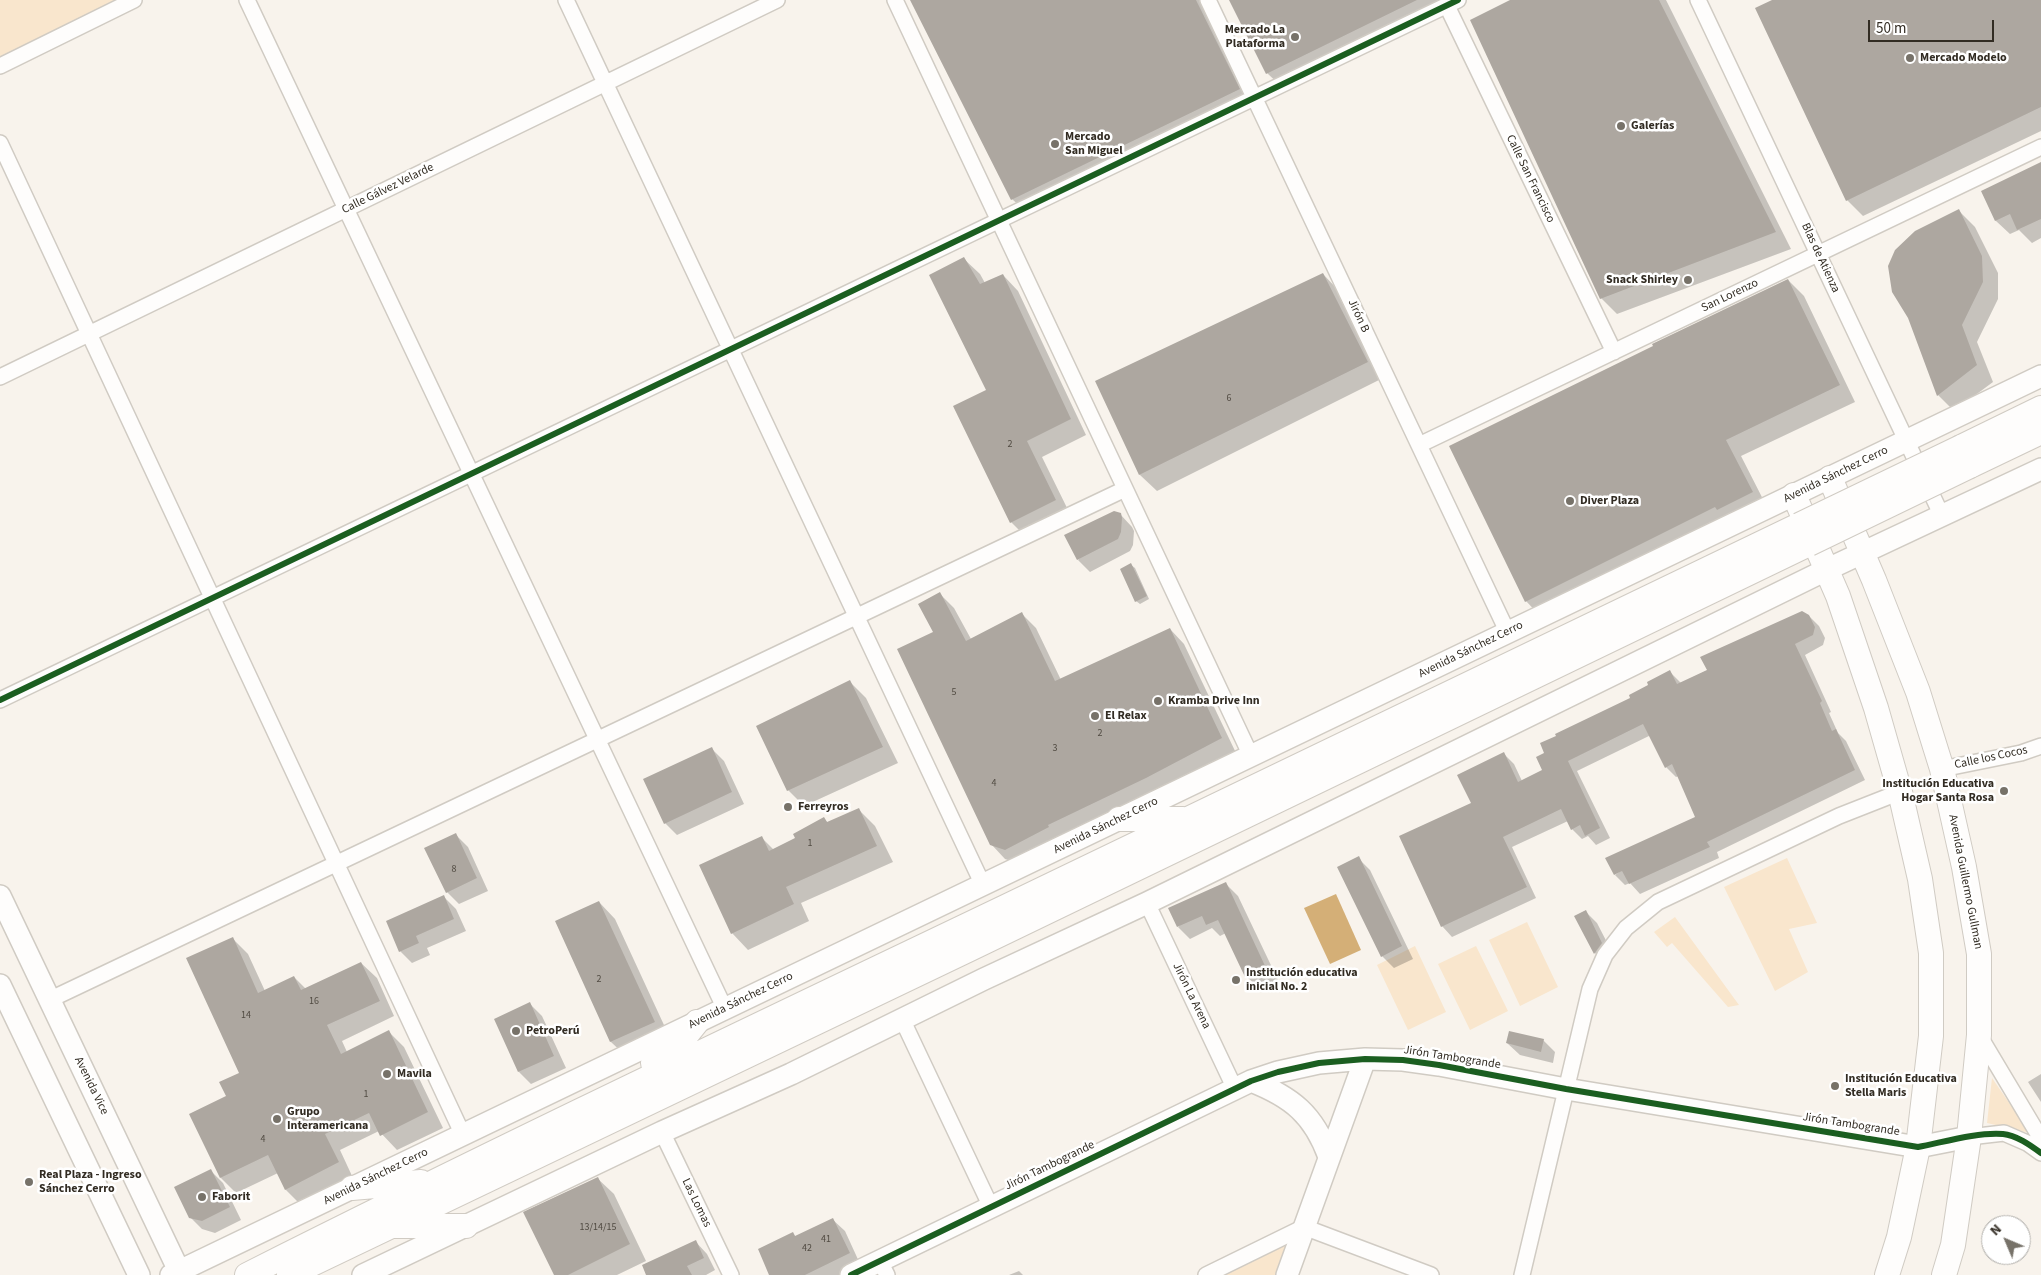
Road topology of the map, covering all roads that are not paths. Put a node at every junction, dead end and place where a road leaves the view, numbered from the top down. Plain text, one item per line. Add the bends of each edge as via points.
1 (134, 0) edge
2 (247, 0) edge
3 (566, 0) edge
4 (777, 0) edge
5 (895, 0) edge
6 (1208, 0) edge
7 (1698, 0) edge
8 (1452, 3) edge
9 (0, 66) edge
10 (605, 84) junction
11 (1255, 98) junction
12 (0, 143) edge
13 (2041, 147) edge
14 (347, 208) junction
15 (999, 221) junction
16 (1818, 254) junction
17 (89, 334) junction
18 (730, 350) junction
19 (1614, 352) junction
20 (2041, 376) edge
21 (0, 378) edge
22 (2041, 408) edge
23 (2041, 432) edge
24 (1907, 441) junction
25 (1419, 445) junction
26 (1965, 456) junction
27 (2041, 469) edge
28 (472, 474) junction
29 (1830, 478) junction
30 (1125, 489) junction
31 (1794, 496) junction
32 (1942, 516) junction
33 (1804, 534) junction
34 (1862, 553) junction
35 (1828, 570) junction
36 (213, 598) junction
37 (856, 616) junction
38 (1508, 633) junction
39 (0, 700) edge
40 (596, 740) junction
41 (2041, 746) edge
42 (1251, 756) junction
43 (1942, 769) junction
44 (1900, 792) junction
45 (1119, 819) junction
46 (1190, 819) junction
47 (336, 864) junction
48 (983, 885) junction
49 (0, 896) edge
50 (1146, 903) junction
51 (0, 985) edge
52 (49, 1000) junction
53 (725, 1009) junction
54 (902, 1019) junction
55 (697, 1022) junction
56 (1979, 1035) junction
57 (1365, 1059) junction
58 (1243, 1085) junction
59 (1566, 1089) junction
60 (588, 1106) junction
61 (662, 1132) junction
62 (463, 1135) junction
63 (1969, 1136) junction
64 (2041, 1139) edge
65 (1918, 1147) junction
66 (2041, 1152) edge
67 (1329, 1157) junction
68 (435, 1180) junction
69 (352, 1188) junction
70 (991, 1207) junction
71 (389, 1226) junction
72 (466, 1226) junction
73 (1304, 1227) junction
74 (883, 1268) edge
75 (177, 1274) edge
76 (139, 1275) edge
77 (247, 1275) edge
78 (289, 1275) edge
79 (363, 1275) edge
80 (731, 1275) edge
81 (851, 1275) edge
82 (1206, 1275) edge
83 (1287, 1275) edge
84 (1431, 1275) edge
85 (1522, 1275) edge
86 (1887, 1275) edge
87 (1944, 1275) edge

1 - 9 street
2 - 14 street
3 - 10 street
4 - 10 street, Calle Gálvez Velarde
5 - 15 street
6 - 11 street, Jirón B
7 - 16 street, Blas de Atienza
8 - 11 street
8 - 19 street, Calle San Francisco
10 - 14 street, Calle Gálvez Velarde
10 - 18 street
11 - 15 street
11 - 25 street, Jirón B
12 - 17 street
13 - 16 street, San Lorenzo
14 - 17 street, Calle Gálvez Velarde
14 - 28 street
15 - 18 street
15 - 30 street
16 - 19 street, San Lorenzo
16 - 24 street, Blas de Atienza
17 - 21 street, Calle Gálvez Velarde
17 - 36 street
18 - 28 street
18 - 37 street
19 - 25 street, San Lorenzo
20 - 24 main road, Avenida Sánchez Cerro
22 - 26 main road
23 - 26 main road
24 - 29 main road, Avenida Sánchez Cerro
24 - 32 street, Blas de Atienza
25 - 38 street, Jirón B
26 - 33 main road, bridge
27 - 32 main road
28 - 36 street
28 - 40 street
29 - 31 main road, Avenida Sánchez Cerro
29 - 34 main road, Avenida Guillermo Gullman
30 - 37 street
30 - 42 street
31 - 35 main road
31 - 38 main road, Avenida Sánchez Cerro
32 - 34 main road
33 - 46 main road
33 - 71 main road via 968,950
34 - 35 main road
34 - 43 main road, Avenida Guillermo Gullman via 1918,692
35 - 44 main road via 1876,708
35 - 50 main road
36 - 39 street
36 - 47 street
37 - 40 street
37 - 48 street
38 - 42 main road, Avenida Sánchez Cerro
40 - 47 street
40 - 53 street
41 - 43 street, Calle los Cocos
42 - 45 main road, Avenida Sánchez Cerro
43 - 56 main road, Avenida Guillermo Gullman via 1979,954
44 - 59 street via 1839,816 1658,902 1626,928 1604,955 1590,988
44 - 65 main road via 1920,879 1931,953 1931,1036
45 - 46 main road
45 - 48 main road, Avenida Sánchez Cerro
46 - 60 main road
47 - 52 street
47 - 62 street
48 - 53 main road, Avenida Sánchez Cerro
49 - 52 main road, Avenida Vice
50 - 54 main road
50 - 58 street, Jirón La Arena
51 - 76 main road
52 - 75 main road, Avenida Vice
53 - 55 main road, Avenida Sánchez Cerro
54 - 61 main road
54 - 70 street
55 - 60 main road via 680,1044
55 - 62 main road, Avenida Sánchez Cerro
56 - 63 main road, Avenida Guillermo Gullman
56 - 64 street
57 - 58 main road, Jirón Tambogrande via 1319,1063 1278,1072
57 - 59 main road, Jirón Tambogrande via 1439,1065
57 - 67 main road
58 - 67 main road via 1287,1098 1301,1109 1318,1131
58 - 70 main road, Jirón Tambogrande
59 - 65 main road, Jirón Tambogrande
59 - 85 street
60 - 68 main road
61 - 72 main road
61 - 80 street, Las Lomas
62 - 69 main road, Avenida Sánchez Cerro
63 - 65 main road, Jirón Tambogrande
63 - 66 street via 2004,1134
63 - 87 main road, Avenida Guillermo Gullman via 1953,1245
65 - 86 main road via 1899,1237
67 - 73 main road
68 - 69 main road
68 - 77 main road
69 - 75 main road, Avenida Sánchez Cerro
70 - 74 main road, Jirón Tambogrande
71 - 72 main road
71 - 78 main road
72 - 79 main road
73 - 82 street
73 - 83 main road
73 - 84 street
74 - 81 main road, Jirón Tambogrande

